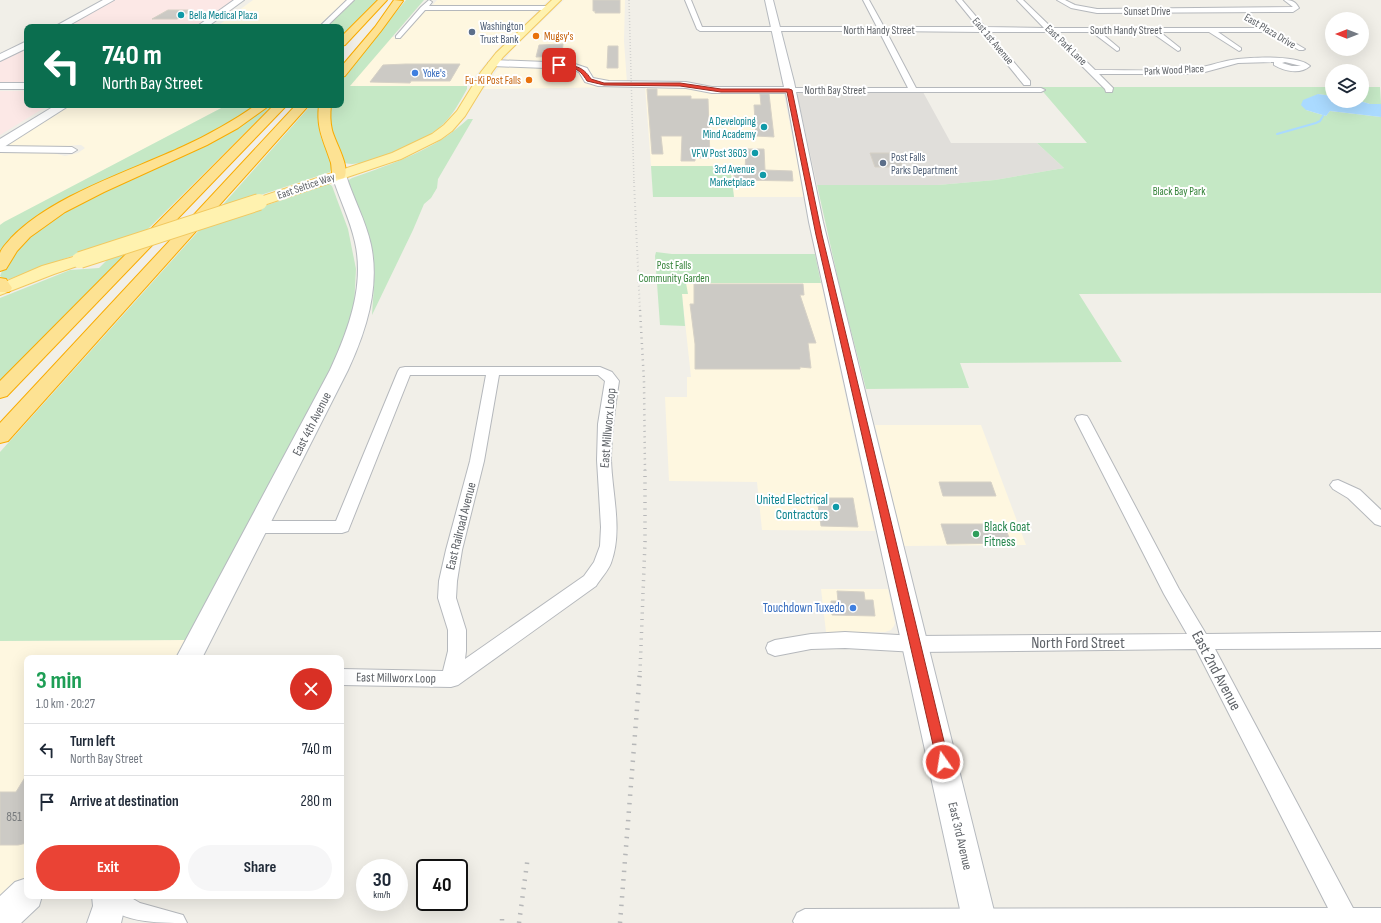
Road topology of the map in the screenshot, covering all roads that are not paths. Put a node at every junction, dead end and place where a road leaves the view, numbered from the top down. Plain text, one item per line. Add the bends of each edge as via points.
1 (110, 0) edge
2 (240, 0) edge
3 (250, 0) edge
4 (351, 0) edge
5 (383, 0) edge
6 (399, 0) edge
7 (431, 0) edge
8 (557, 0) edge
9 (688, 0) edge
10 (769, 0) edge
11 (866, 0) edge
12 (959, 0) edge
13 (1020, 0) edge
14 (1060, 0) edge
15 (1288, 0) edge
16 (1223, 2) dead end
17 (423, 8) junction
18 (549, 8) junction
19 (1236, 10) junction
20 (65, 24) edge
21 (205, 24) edge
22 (216, 24) edge
23 (325, 24) edge
24 (983, 29) junction
25 (1050, 29) junction
26 (776, 30) junction
27 (882, 30) junction
28 (1094, 30) junction
29 (1153, 30) junction
30 (1211, 30) junction
31 (1269, 30) junction
32 (398, 38) dead end
33 (344, 40) edge
34 (24, 46) edge
35 (1117, 49) dead end
36 (1178, 49) dead end
37 (1239, 49) dead end
38 (1301, 49) dead end
39 (0, 58) edge
40 (344, 61) edge
41 (1282, 62) dead end
42 (493, 63) junction
43 (344, 70) edge
44 (1094, 72) junction
45 (1027, 83) dead end
46 (0, 86) edge
47 (24, 86) edge
48 (0, 90) edge
49 (24, 90) edge
50 (789, 90) junction
51 (913, 90) junction
52 (1041, 90) dead end
53 (1109, 90) dead end
54 (47, 108) edge
55 (59, 108) edge
56 (259, 108) edge
57 (278, 108) edge
58 (300, 108) edge
59 (325, 108) edge
60 (0, 137) edge
61 (0, 144) edge
62 (0, 149) edge
63 (72, 150) dead end
64 (339, 175) junction
65 (0, 266) edge
66 (1, 287) edge
67 (493, 371) junction
68 (0, 392) edge
69 (1082, 419) dead end
70 (0, 436) edge
71 (1338, 485) dead end
72 (1381, 520) edge
73 (258, 528) junction
74 (1381, 640) edge
75 (1202, 643) junction
76 (916, 644) junction
77 (775, 648) dead end
78 (191, 655) edge
79 (344, 677) edge
80 (451, 679) junction
81 (24, 893) edge
82 (24, 895) edge
83 (108, 899) edge
84 (113, 899) edge
85 (0, 902) edge
86 (1381, 920) edge
87 (805, 921) dead end
88 (0, 922) edge
89 (980, 922) edge
90 (1347, 922) edge
91 (104, 923) edge
92 (175, 923) edge

1 - 20 street
2 - 21 street
3 - 22 street
4 - 23 street
5 - 33 highway
6 - 40 highway
6 - 43 highway
7 - 17 street
8 - 18 main road, East Seltice Way
9 - 26 street, North Handy Street via 700,29
10 - 26 street, East 3rd Avenue
11 - 27 street
12 - 24 street, East 1st Avenue
13 - 25 street, East Park Lane
14 - 19 street, Sunset Drive via 1073,7 1097,11
15 - 19 street, Sunset Drive via 1296,8
16 - 19 street, East Plaza Drive
17 - 18 street
17 - 32 street
18 - 42 main road, East Seltice Way
19 - 31 street, East Plaza Drive
24 - 25 street, South Handy Street
24 - 27 street, North Handy Street
24 - 45 street, East 1st Avenue
25 - 28 street, South Handy Street
25 - 44 street, East Park Lane
26 - 27 street, North Handy Street
26 - 50 street, East 3rd Avenue
27 - 51 street
28 - 29 street, South Handy Street
28 - 35 street
29 - 30 street, South Handy Street
29 - 36 street
30 - 31 street, South Handy Street
30 - 37 street
31 - 38 street, East Plaza Drive
34 - 39 street
41 - 44 street, Park Wood Place via 1254,59 1190,71
42 - 50 street, North Bay Street via 572,66 583,70 589,80 604,84 680,84 721,91
42 - 64 main road, East Seltice Way via 464,109 454,122 439,134 406,152
44 - 53 street, East Park Lane
46 - 47 street
48 - 49 street
50 - 51 street, North Bay Street
50 - 76 street, East 3rd Avenue via 819,235
51 - 52 street, North Bay Street
54 - 60 street
55 - 61 street
56 - 65 highway via 206,140 56,212 19,239
57 - 68 highway
58 - 70 highway
59 - 64 highway via 324,128 338,163
62 - 63 street
64 - 66 main road, East Seltice Way, bridge
64 - 73 street, East 4th Avenue via 360,234 366,264 361,314 339,370
67 - 73 street, East Millworx Loop via 405,371 342,527
67 - 80 street, East Railroad Avenue via 477,461 448,581 447,598 457,630 457,651
67 - 80 street, East Millworx Loop via 600,371 611,378 604,460 608,546 602,564 590,581
69 - 75 street, East 2nd Avenue via 1173,594
71 - 72 street via 1354,494
73 - 78 street, East 4th Avenue
74 - 75 street, North Ford Street
75 - 76 street, North Ford Street
75 - 90 street, East 2nd Avenue
76 - 77 street, North Ford Street via 852,638 800,642
76 - 89 street, East 3rd Avenue
79 - 80 street, East Millworx Loop
81 - 85 street
82 - 88 street
83 - 91 street
84 - 92 street via 119,906 135,914
86 - 90 street
87 - 89 street
89 - 90 street

